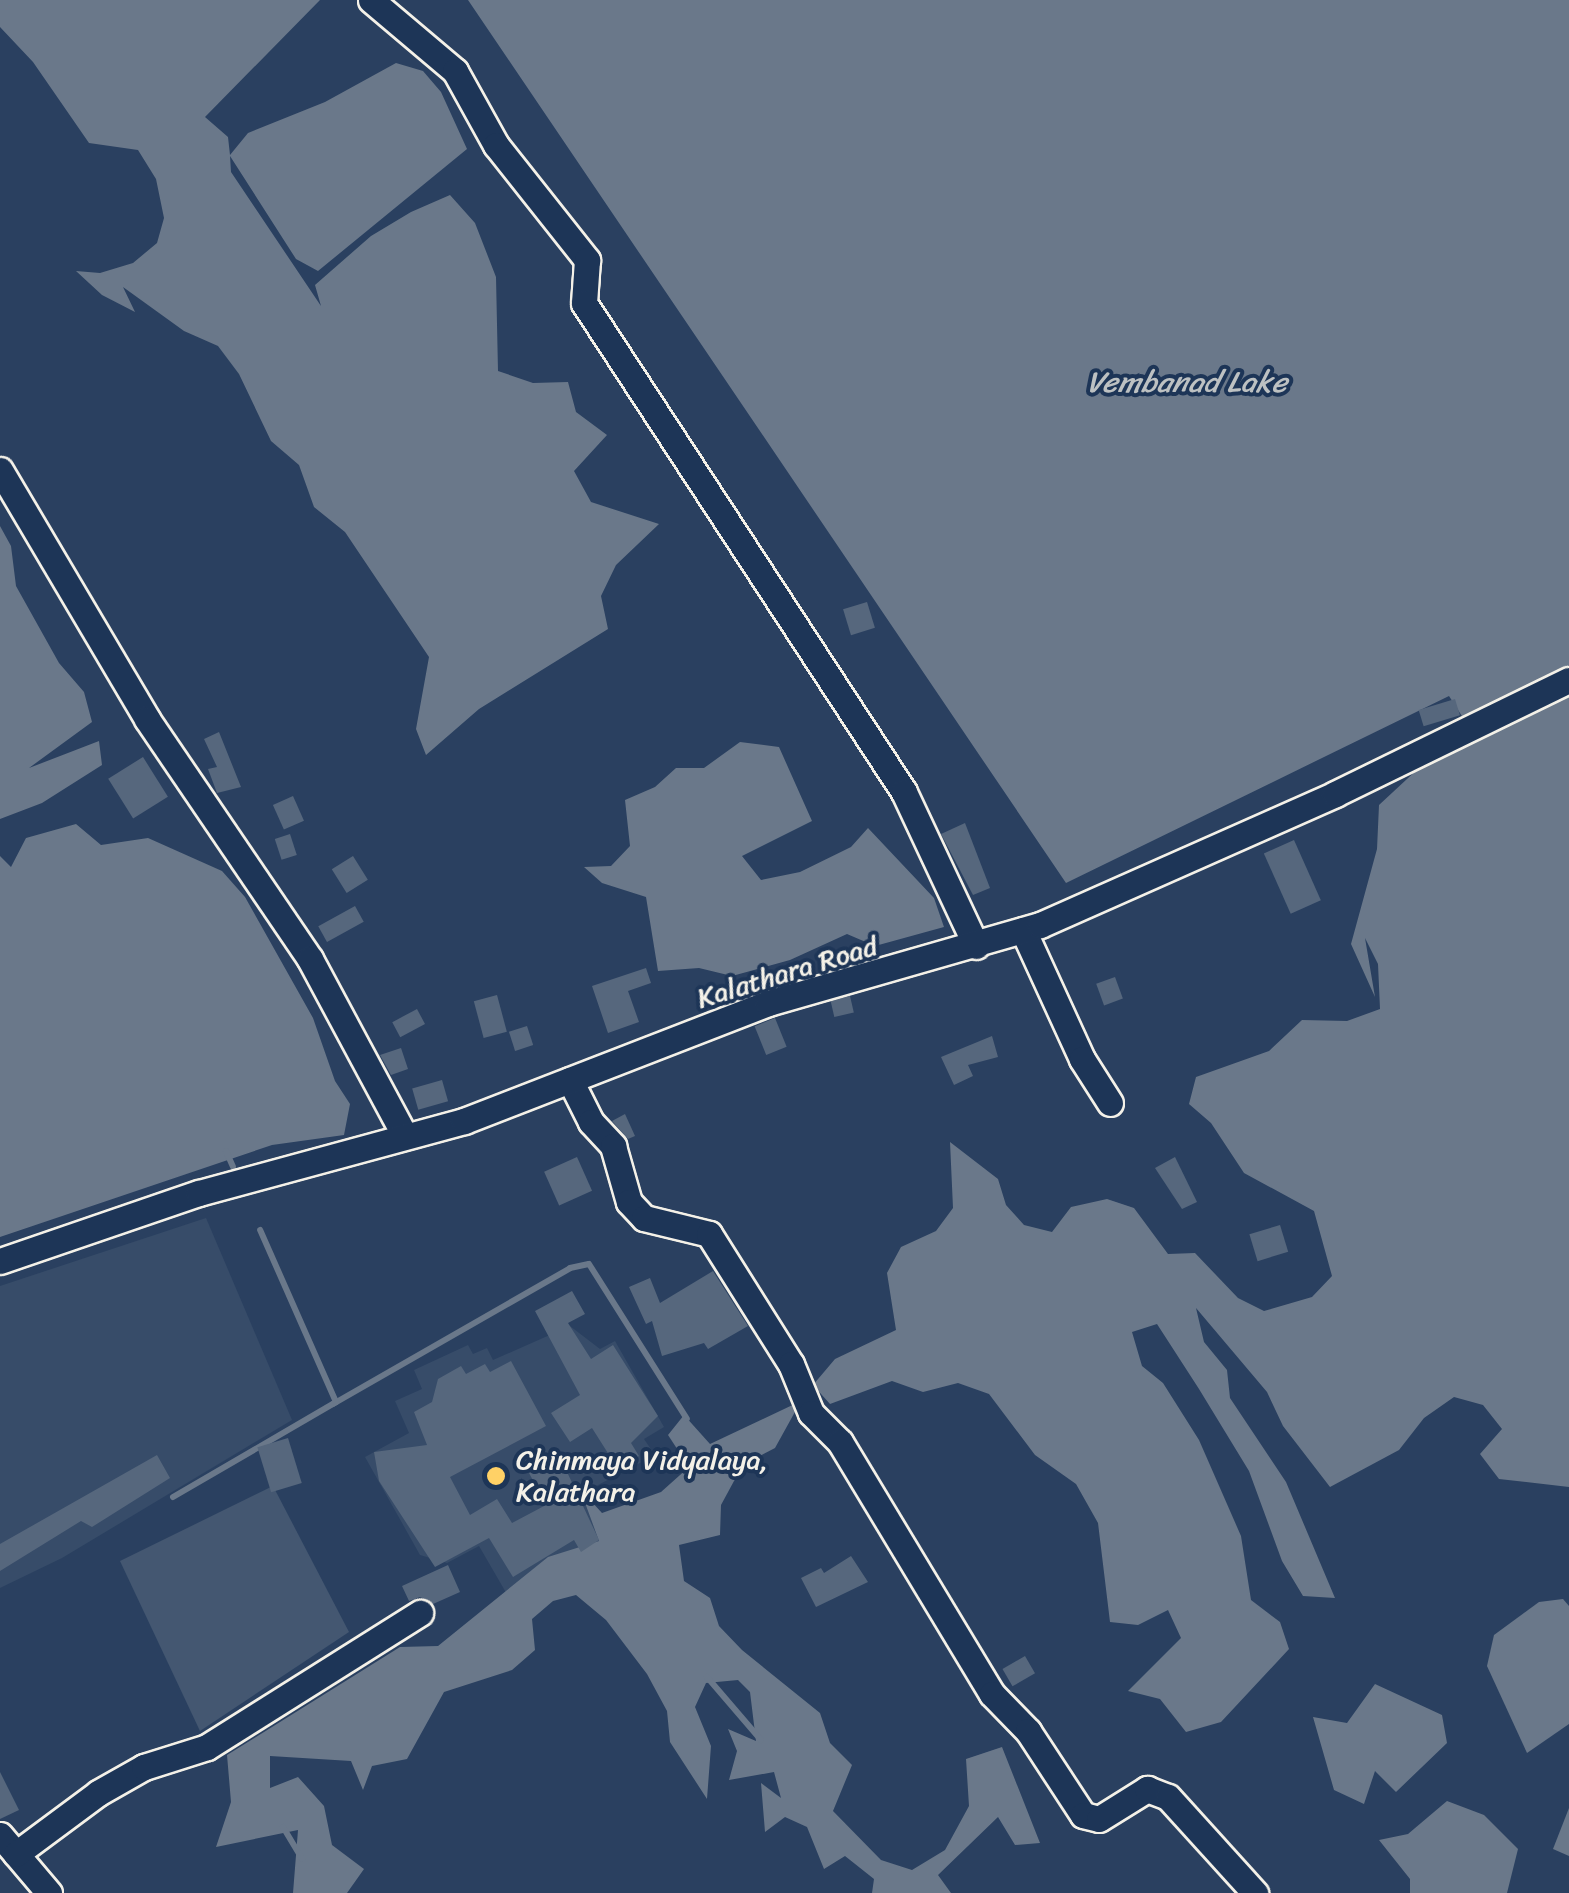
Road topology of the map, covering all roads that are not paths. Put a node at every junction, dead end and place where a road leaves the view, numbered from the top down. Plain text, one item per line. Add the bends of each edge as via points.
1 (370, 0) edge
2 (0, 470) edge
3 (1569, 680) edge
4 (1023, 930) junction
5 (976, 946) junction
6 (570, 1080) junction
7 (1110, 1103) dead end
8 (405, 1136) junction
9 (0, 1261) edge
10 (420, 1613) dead end
11 (8, 1844) edge
12 (49, 1893) edge
13 (1256, 1893) edge

1 - 5 street via 455,71 496,145 587,260 584,303 904,792
2 - 8 street via 147,719 310,959
3 - 4 street, Kalathara Road via 1336,794
4 - 5 street, Kalathara Road
4 - 7 street via 1082,1059
5 - 6 street, Kalathara Road via 768,1003
6 - 8 street, Kalathara Road
6 - 13 street via 591,1122 613,1146 629,1202 644,1218 709,1234 791,1364 811,1413 840,1442 992,1694 1028,1731 1083,1815 1099,1819 1147,1788 1168,1798
8 - 9 street, Kalathara Road via 199,1193
10 - 11 street via 207,1747 144,1767
11 - 12 street

